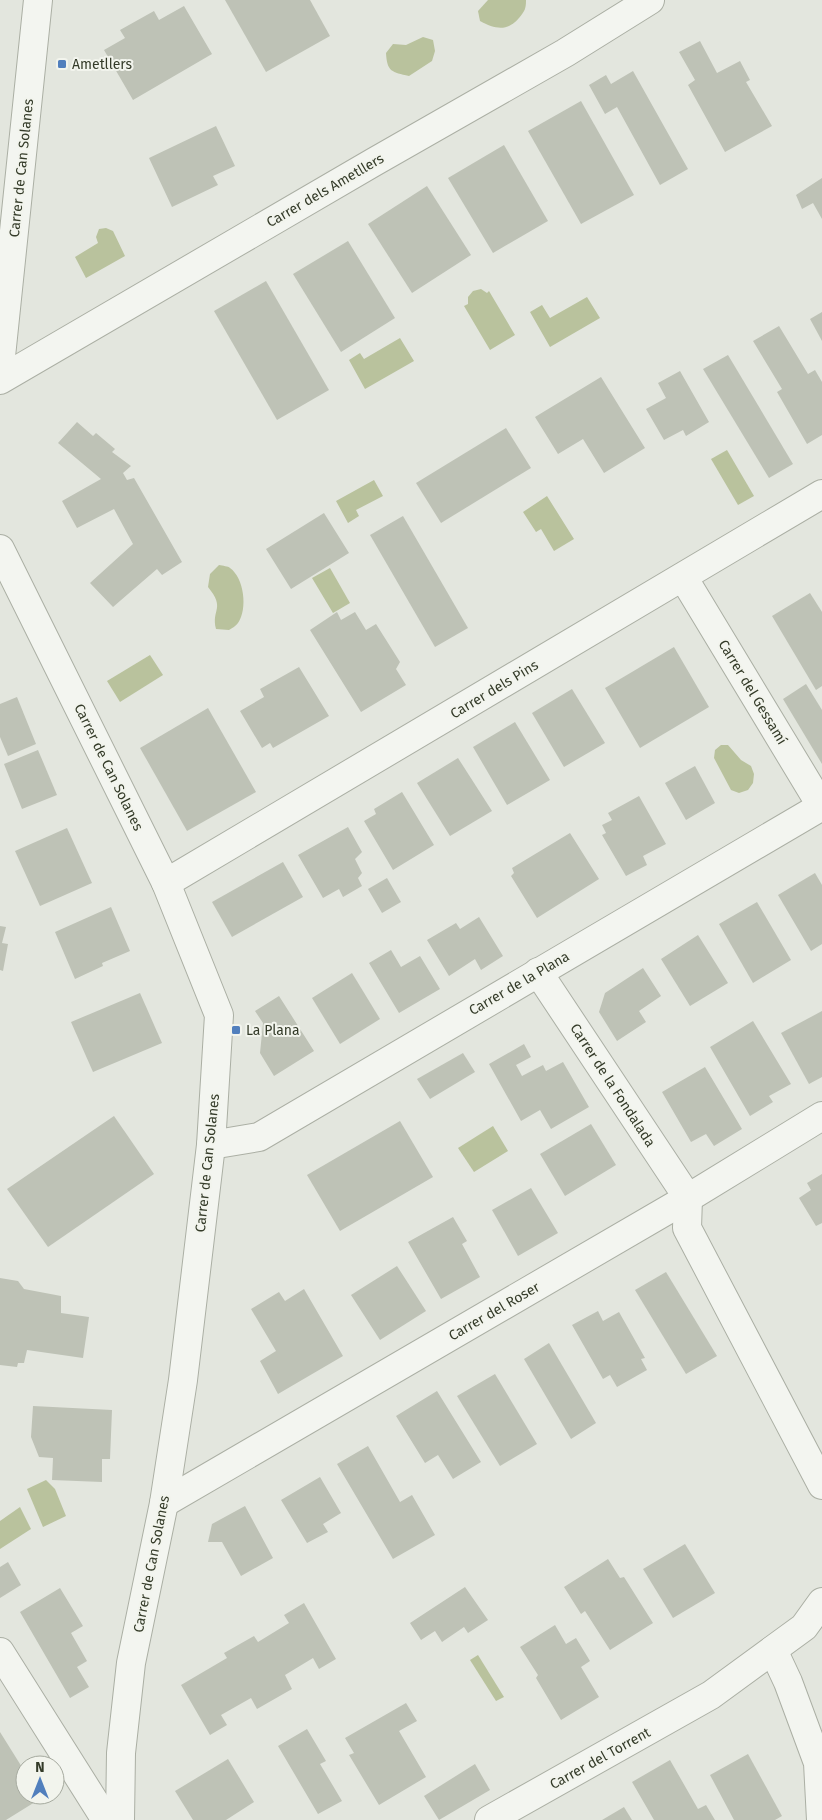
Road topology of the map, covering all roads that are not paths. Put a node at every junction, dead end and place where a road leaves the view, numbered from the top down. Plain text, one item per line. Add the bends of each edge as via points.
1 (38, 0) edge
2 (650, 0) edge
3 (0, 366) edge
4 (0, 380) edge
5 (822, 494) edge
6 (0, 549) edge
7 (684, 577) junction
8 (822, 806) edge
9 (166, 883) junction
10 (538, 972) junction
11 (822, 1116) edge
12 (211, 1145) junction
13 (688, 1198) junction
14 (822, 1485) edge
15 (164, 1503) junction
16 (822, 1602) edge
17 (773, 1650) junction
18 (0, 1652) edge
19 (106, 1820) edge
20 (120, 1820) edge
21 (489, 1820) edge
22 (821, 1820) edge

1 - 3 street, Carrer de Can Solanes
2 - 4 street, Carrer dels Ametllers via 565,53
5 - 7 street, Carrer dels Pins
6 - 9 street, Carrer de Can Solanes
7 - 8 street, Carrer del Gessamí
7 - 9 street, Carrer dels Pins
8 - 10 street, Carrer de la Plana
9 - 12 street, Carrer de Can Solanes via 219,1016
10 - 12 street, Carrer de la Plana via 259,1137
10 - 13 street, Carrer de la Fondalada
11 - 13 street, Carrer del Roser
12 - 15 street, Carrer de Can Solanes via 183,1380
13 - 14 street via 687,1228
13 - 15 street, Carrer del Roser
15 - 20 street, Carrer de Can Solanes via 131,1663 121,1752
16 - 17 street, Carrer del Torrent via 804,1627
17 - 21 street, Carrer del Torrent via 711,1695
17 - 22 street via 818,1763
18 - 19 street

